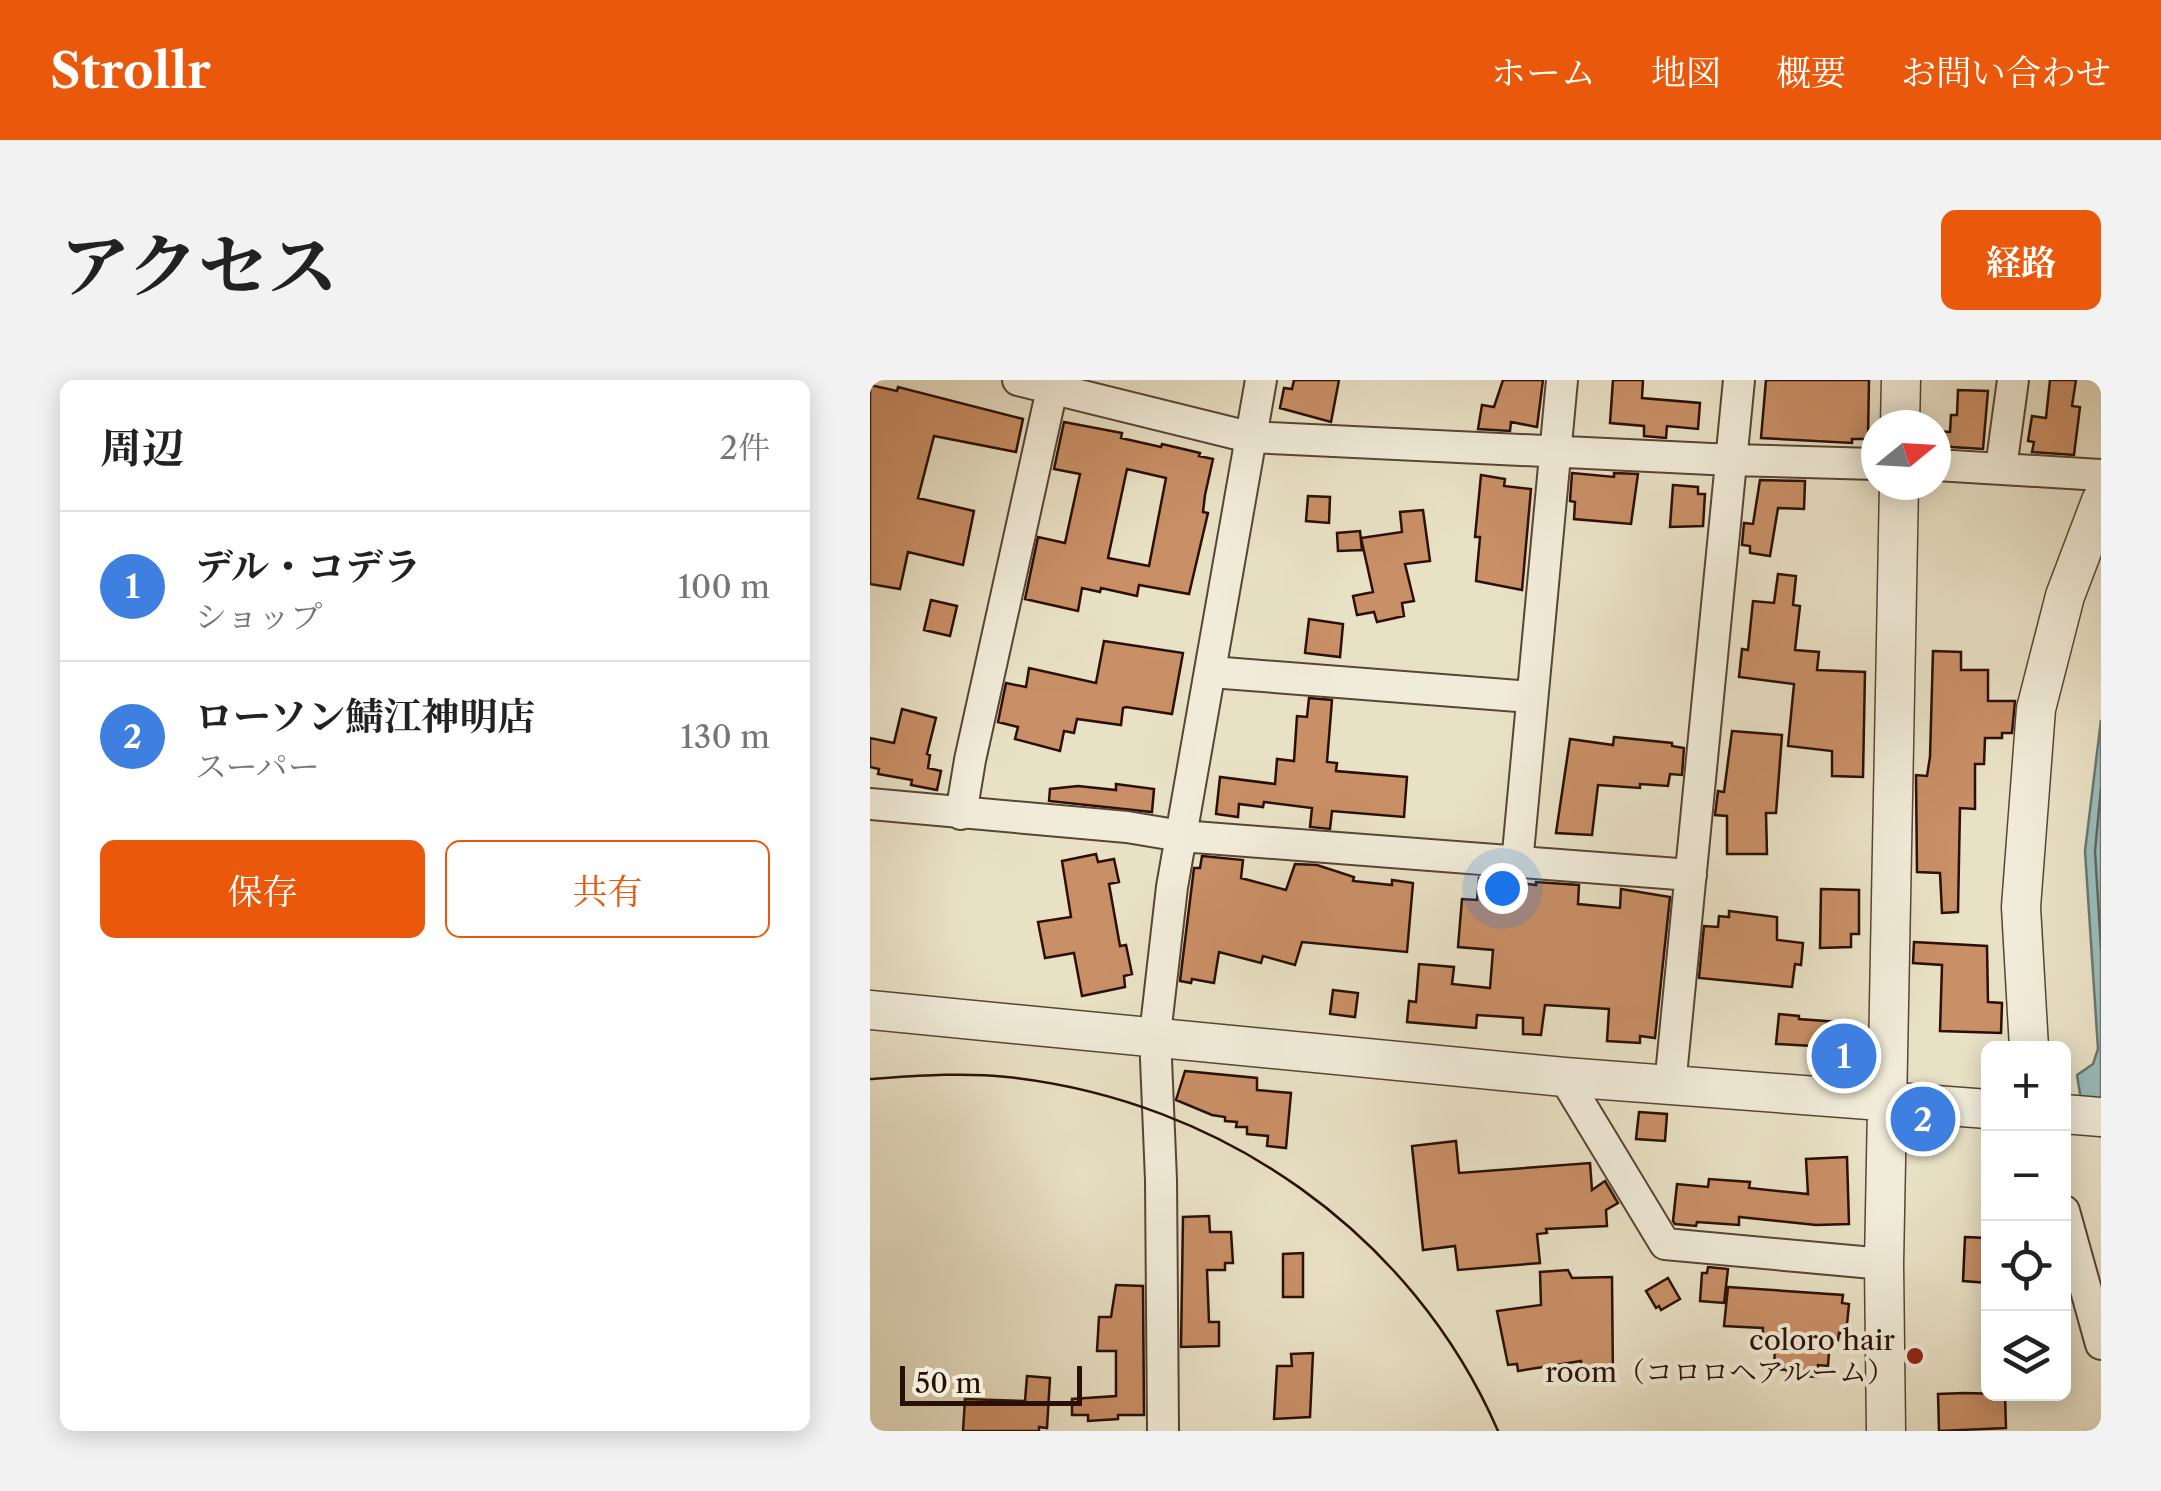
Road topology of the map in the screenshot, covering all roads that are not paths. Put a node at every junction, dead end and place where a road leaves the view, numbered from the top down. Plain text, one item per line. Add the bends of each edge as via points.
1 (1018, 380) edge
2 (1261, 380) edge
3 (1562, 380) edge
4 (1739, 380) edge
5 (1901, 380) edge
6 (2013, 380) edge
7 (1053, 385) edge
8 (1900, 410) edge
9 (1249, 437) junction
10 (1556, 451) junction
11 (1732, 460) junction
12 (1861, 464) edge
13 (1951, 466) edge
14 (2002, 468) junction
15 (2101, 474) edge
16 (1900, 500) edge
17 (2101, 501) edge
18 (1211, 672) junction
19 (1531, 697) junction
20 (870, 804) edge
21 (961, 814) junction
22 (1181, 836) junction
23 (1517, 864) junction
24 (1691, 874) junction
25 (870, 1010) edge
26 (1155, 1035) junction
27 (2029, 1041) edge
28 (1564, 1077) junction
29 (1670, 1086) junction
30 (1889, 1102) junction
31 (1981, 1109) edge
32 (2071, 1115) edge
33 (2101, 1117) edge
34 (2067, 1221) edge
35 (1884, 1264) junction
36 (2101, 1344) edge
37 (1163, 1431) edge
38 (1886, 1431) edge

1 - 7 street
2 - 9 street
3 - 10 street
4 - 11 street
5 - 8 street
6 - 14 street
7 - 9 street
7 - 21 street
9 - 10 street
9 - 18 street
10 - 11 street
10 - 19 street
11 - 12 street
11 - 24 street
13 - 14 street
14 - 15 street
16 - 30 street
17 - 27 street via 2064,596 2036,709 2020,907
18 - 19 street
18 - 22 street
19 - 23 street
20 - 21 street
21 - 22 street
22 - 23 street
22 - 26 street
23 - 24 street
24 - 29 street
25 - 26 street
26 - 28 street
26 - 37 street
28 - 29 street
28 - 35 street via 1664,1244
29 - 30 street
30 - 31 street
30 - 35 street
32 - 33 street
34 - 36 street
35 - 38 street

